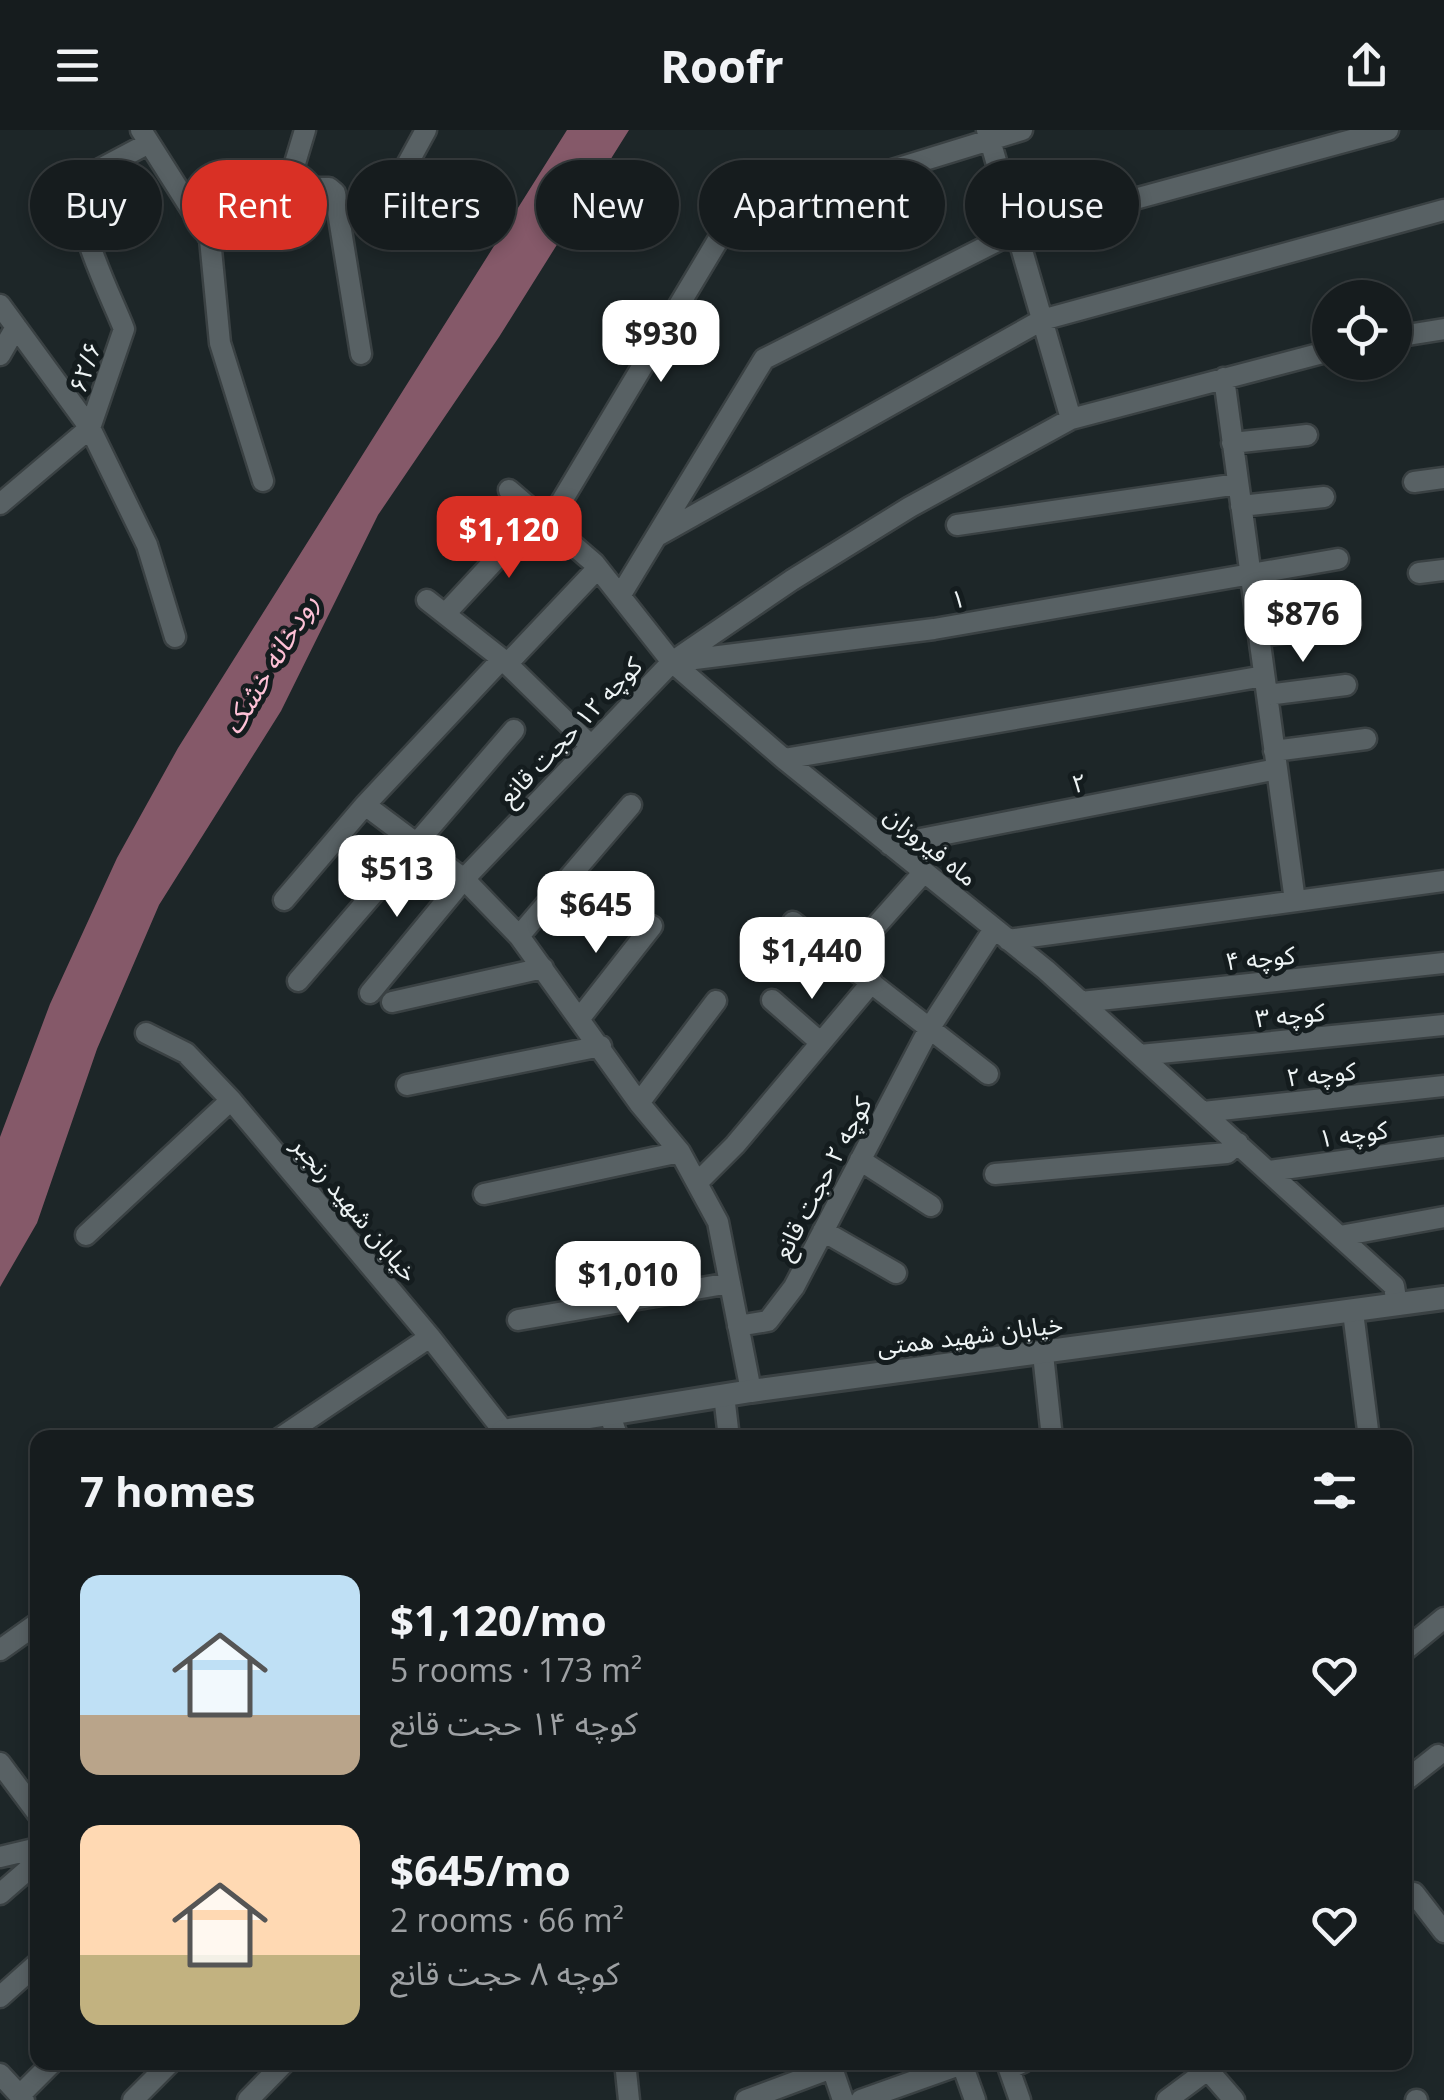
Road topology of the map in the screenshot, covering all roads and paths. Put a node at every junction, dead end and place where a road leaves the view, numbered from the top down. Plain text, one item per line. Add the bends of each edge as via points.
1 (305, 130) edge
2 (426, 130) edge
3 (1022, 130) edge
4 (1388, 130) edge
5 (988, 134) edge
6 (145, 136) edge
7 (410, 160) edge
8 (996, 160) edge
9 (1139, 198) edge
10 (1444, 210) edge
11 (979, 250) edge
12 (1022, 250) edge
13 (0, 304) edge
14 (1042, 320) junction
15 (16, 327) junction
16 (1444, 329) edge
17 (1412, 334) edge
18 (360, 354) dead end
19 (0, 355) edge
20 (1312, 356) edge
21 (1224, 378) junction
22 (1071, 419) junction
23 (90, 428) junction
24 (1307, 434) dead end
25 (1232, 443) junction
26 (1444, 478) edge
27 (263, 481) dead end
28 (1414, 482) dead end
29 (1238, 484) junction
30 (508, 490) dead end
31 (1324, 497) dead end
32 (0, 504) edge
33 (1241, 506) junction
34 (543, 520) junction
35 (957, 525) dead end
36 (656, 536) junction
37 (1338, 559) dead end
38 (598, 568) junction
39 (1444, 570) edge
40 (1419, 573) dead end
41 (1250, 574) junction
42 (620, 596) junction
43 (427, 600) dead end
44 (445, 614) junction
45 (1350, 624) dead end
46 (1259, 636) junction
47 (175, 638) dead end
48 (505, 662) junction
49 (672, 662) junction
50 (1346, 685) dead end
51 (1266, 686) junction
52 (514, 730) dead end
53 (1366, 738) dead end
54 (590, 745) junction
55 (784, 760) junction
56 (1276, 760) junction
57 (365, 804) junction
58 (631, 805) dead end
59 (418, 840) junction
60 (890, 846) junction
61 (924, 872) junction
62 (464, 879) junction
63 (1444, 881) edge
64 (284, 900) dead end
65 (1295, 901) junction
66 (794, 922) dead end
67 (652, 926) dead end
68 (1001, 935) junction
69 (518, 936) junction
70 (845, 961) junction
71 (1444, 963) edge
72 (543, 968) junction
73 (298, 981) dead end
74 (872, 982) junction
75 (370, 993) dead end
76 (716, 1000) dead end
77 (772, 1000) dead end
78 (392, 1002) dead end
79 (1081, 1002) junction
80 (580, 1018) junction
81 (1444, 1025) edge
82 (929, 1029) junction
83 (146, 1032) dead end
84 (820, 1042) junction
85 (600, 1046) junction
86 (1140, 1056) junction
87 (988, 1074) dead end
88 (407, 1085) dead end
89 (1444, 1086) edge
90 (231, 1100) junction
91 (639, 1102) junction
92 (1203, 1112) junction
93 (1238, 1143) junction
94 (1444, 1148) edge
95 (680, 1152) junction
96 (860, 1160) junction
97 (1269, 1171) junction
98 (995, 1174) dead end
99 (697, 1183) junction
100 (484, 1194) dead end
101 (931, 1206) dead end
102 (1444, 1218) edge
103 (822, 1232) junction
104 (86, 1234) dead end
105 (1340, 1236) junction
106 (896, 1273) dead end
107 (730, 1283) junction
108 (1444, 1298) edge
109 (1397, 1305) junction
110 (1353, 1312) junction
111 (518, 1320) dead end
112 (738, 1326) junction
113 (430, 1337) junction
114 (1042, 1354) junction
115 (751, 1391) junction
116 (724, 1395) junction
117 (610, 1413) junction
118 (292, 1430) edge
119 (503, 1430) edge
120 (526, 1430) edge
121 (615, 1430) edge
122 (728, 1430) edge
123 (1051, 1430) edge
124 (1368, 1430) edge
125 (1444, 1618) edge
126 (30, 1629) edge
127 (1412, 1644) edge
128 (0, 1650) edge
129 (1438, 1755) dead end
130 (0, 1763) edge
131 (1412, 1775) edge
132 (30, 1803) edge
133 (30, 1850) edge
134 (0, 1857) edge
135 (30, 1868) edge
136 (0, 1894) edge
137 (1412, 1894) edge
138 (1444, 1932) edge
139 (30, 1970) edge
140 (0, 1997) edge
141 (47, 2070) edge
142 (163, 2070) edge
143 (277, 2070) edge
144 (626, 2070) edge
145 (819, 2070) edge
146 (833, 2070) edge
147 (945, 2070) edge
148 (964, 2070) edge
149 (1009, 2070) edge
150 (1201, 2070) edge
151 (1207, 2070) edge
152 (0, 2074) edge
153 (22, 2098) edge
154 (133, 2100) edge
155 (248, 2100) edge
156 (628, 2100) edge
157 (746, 2100) edge
158 (842, 2100) edge
159 (862, 2100) edge
160 (975, 2100) edge
161 (1020, 2100) edge
162 (1167, 2100) edge
163 (1234, 2100) edge

1 - 18 street via 290,183 335,193
2 - 7 street
3 - 5 street
4 - 9 street
5 - 8 street
5 - 34 street via 730,220
6 - 23 street, ۶۲/۶ via 83,178 78,190 124,329
6 - 27 street via 210,239 220,343
10 - 14 street
11 - 36 street via 764,359
12 - 14 street
13 - 15 street
14 - 22 street
14 - 36 street
15 - 19 street
15 - 23 street
16 - 17 street
20 - 21 street, کوچه ۱۲ حجت قانع
21 - 22 street, کوچه ۱۲ حجت قانع
21 - 25 street
22 - 49 street, کوچه ۱۲ حجت قانع via 910,507
23 - 32 street
23 - 47 street, ۶۲/۶ via 147,545
24 - 25 street
25 - 29 street
26 - 28 street
29 - 33 street
29 - 35 street
30 - 34 street, ماه فیروزان
31 - 33 street
33 - 41 street
34 - 38 street, ماه فیروزان
34 - 44 street
36 - 42 street
37 - 41 street, ۱
38 - 42 street, ماه فیروزان
38 - 48 street
39 - 40 street
41 - 46 street
41 - 49 street, ۱ via 934,629
42 - 49 street, ماه فیروزان
43 - 44 street
44 - 48 street
45 - 46 street
46 - 51 street
48 - 54 street
48 - 57 street
49 - 54 street, کوچه ۱۲ حجت قانع
49 - 55 street, ماه فیروزان
50 - 51 street
51 - 55 street
51 - 56 street
52 - 59 street
53 - 56 street, ۲
54 - 62 street, کوچه ۱۲ حجت قانع
55 - 60 street, ماه فیروزان
56 - 60 street, ۲
56 - 65 street
57 - 59 street
57 - 64 street
58 - 69 street
59 - 62 street
59 - 73 street
60 - 61 street, ماه فیروزان
61 - 68 street, ماه فیروزان
61 - 70 street
62 - 69 street
62 - 75 street, کوچه ۱۲ حجت قانع
63 - 65 street
65 - 68 street
66 - 70 street
67 - 80 street
68 - 79 street, ماه فیروزان
68 - 82 street, کوچه ۲ حجت قانع
69 - 72 street
70 - 74 street
71 - 79 street, کوچه ۴
72 - 78 street
72 - 80 street
74 - 82 street
74 - 84 street
76 - 91 street
77 - 84 street
79 - 86 street, ماه فیروزان
80 - 85 street
81 - 86 street, کوچه ۳
82 - 87 street
82 - 96 street, کوچه ۲ حجت قانع
83 - 90 street, خیابان شهید رنجبر via 186,1053
84 - 99 street
85 - 88 street
85 - 91 street
86 - 92 street, ماه فیروزان
89 - 92 street, کوچه ۲
90 - 104 street
90 - 113 street, خیابان شهید رنجبر
91 - 95 street
92 - 93 street, ماه فیروزان
93 - 97 street, ماه فیروزان
93 - 98 street via 1227,1154
94 - 97 street, کوچه ۱
95 - 99 street
95 - 100 street
96 - 101 street
96 - 103 street, کوچه ۲ حجت قانع
97 - 105 street, ماه فیروزان
99 - 107 street via 718,1222
102 - 105 street
103 - 106 street
103 - 112 street, کوچه ۲ حجت قانع via 794,1288 768,1320
105 - 109 street, ماه فیروزان via 1394,1286
107 - 111 street
107 - 112 street
108 - 109 street, خیابان شهید همتی
109 - 110 street, خیابان شهید همتی
110 - 114 street, خیابان شهید همتی
110 - 124 street
112 - 115 street
113 - 118 street
113 - 119 street, خیابان شهید رنجبر
114 - 115 street, خیابان شهید همتی
114 - 123 street
115 - 116 street, خیابان شهید همتی
116 - 117 street, خیابان شهید همتی
116 - 122 street
117 - 120 street, خیابان شهید همتی
117 - 121 street
125 - 127 street
126 - 128 street
129 - 131 street
130 - 132 street
133 - 134 street
135 - 136 street
137 - 138 street
139 - 140 street
141 - 153 street
142 - 154 street
143 - 155 street
144 - 156 street
145 - 157 street
146 - 158 street
147 - 159 street
148 - 160 street
149 - 161 street
150 - 162 street
151 - 163 street
152 - 153 street

